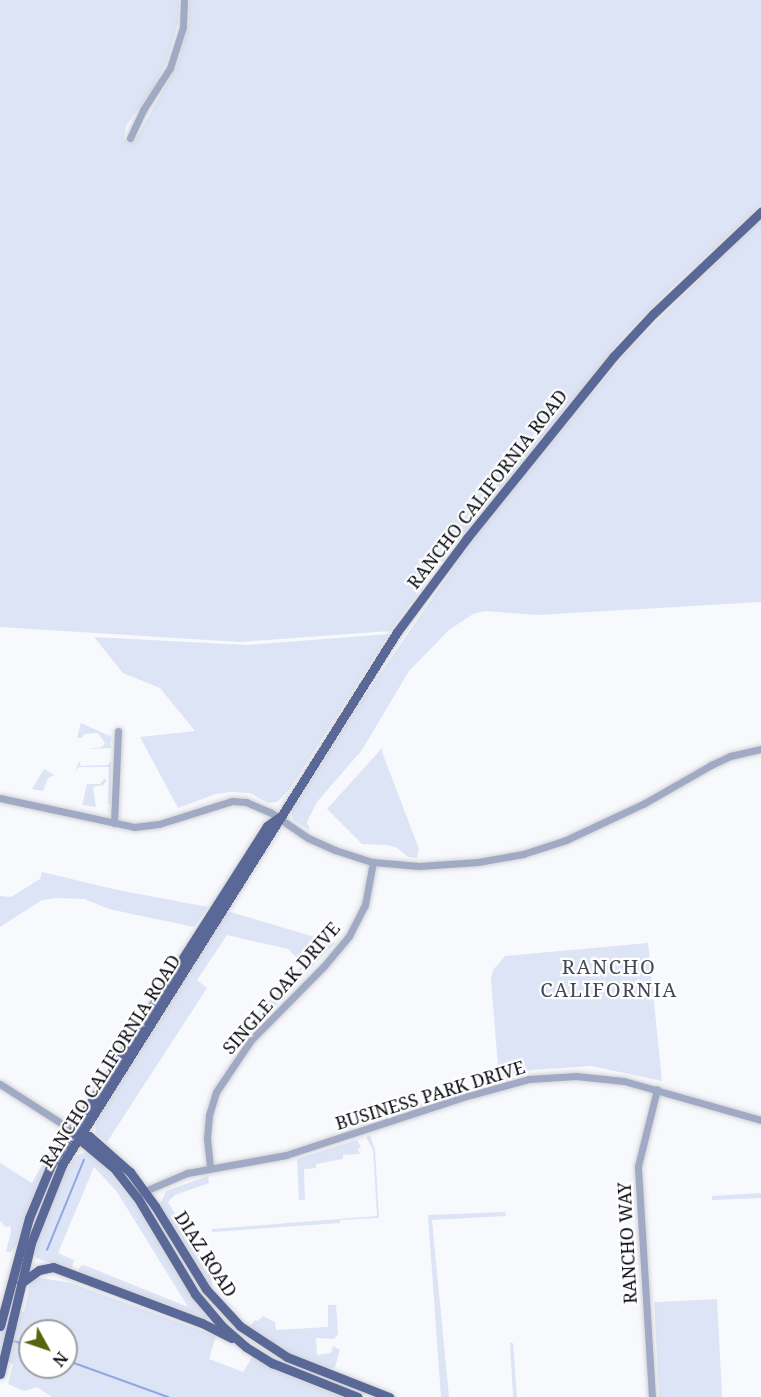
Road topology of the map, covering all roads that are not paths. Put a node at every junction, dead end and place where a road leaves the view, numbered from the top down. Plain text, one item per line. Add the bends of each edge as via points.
1 (184, 0) edge
2 (130, 138) dead end
3 (761, 212) edge
4 (118, 731) dead end
5 (761, 749) edge
6 (0, 798) edge
7 (279, 817) junction
8 (114, 823) junction
9 (374, 862) junction
10 (2, 1085) edge
11 (657, 1089) junction
12 (0, 1094) edge
13 (761, 1120) edge
14 (76, 1133) junction
15 (210, 1167) junction
16 (145, 1191) junction
17 (16, 1282) junction
18 (0, 1326) edge
19 (246, 1347) junction
20 (0, 1374) edge
21 (358, 1397) edge
22 (389, 1397) edge
23 (652, 1397) edge

1 - 2 street via 183,27 173,59
3 - 7 main road, RANCHO CALIFORNIA ROAD via 613,357 474,530 397,632
4 - 8 street
5 - 9 street via 730,756 602,824 523,854 419,866
6 - 8 street
7 - 8 street via 256,805 232,801 159,824 134,827
7 - 9 street via 321,845
7 - 14 main road, RANCHO CALIFORNIA ROAD via 267,826
9 - 15 street, SINGLE OAK DRIVE via 365,905 349,936 252,1040 216,1092 207,1138
10 - 12 street
10 - 14 street
11 - 13 street, BUSINESS PARK DRIVE
11 - 15 street, BUSINESS PARK DRIVE via 576,1076 529,1079 286,1155
11 - 23 street, RANCHO WAY via 638,1166
14 - 16 main road, DIAZ ROAD via 89,1136 117,1159
14 - 17 main road, RANCHO CALIFORNIA ROAD via 51,1165 39,1194
14 - 19 main road, DIAZ ROAD via 114,1168 137,1197 195,1294
15 - 16 street, BUSINESS PARK DRIVE
16 - 22 main road, DIAZ ROAD via 206,1289 240,1326 287,1357
17 - 18 main road, RANCHO CALIFORNIA ROAD
17 - 19 main road via 39,1270 53,1268 202,1323
17 - 20 main road, RANCHO CALIFORNIA ROAD
19 - 21 main road, DIAZ ROAD via 272,1363

